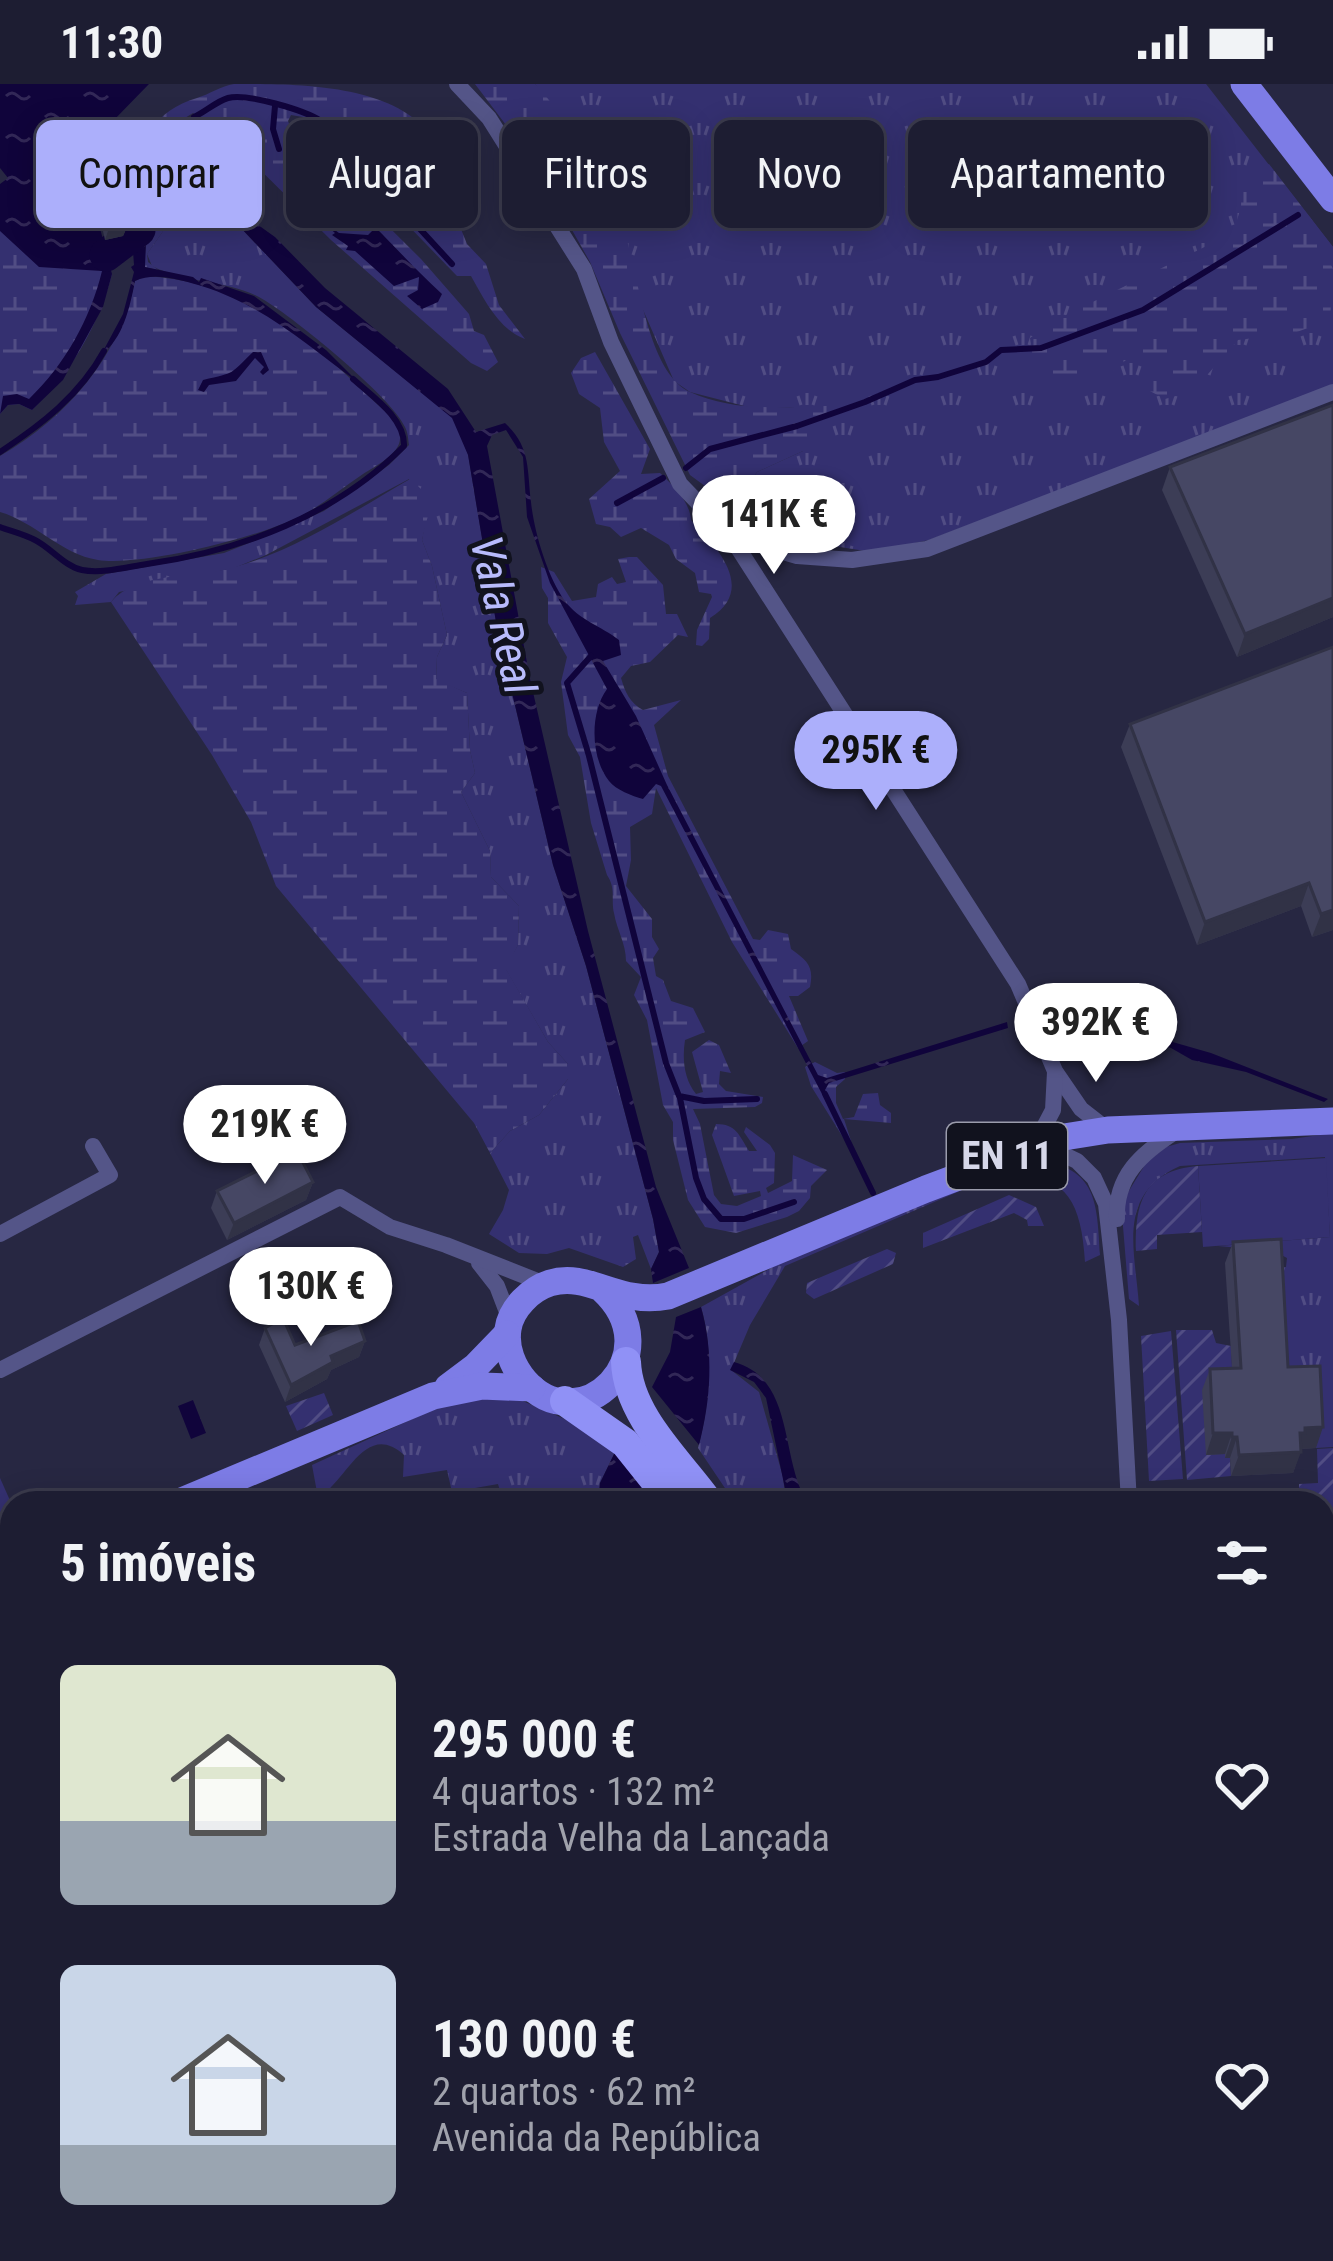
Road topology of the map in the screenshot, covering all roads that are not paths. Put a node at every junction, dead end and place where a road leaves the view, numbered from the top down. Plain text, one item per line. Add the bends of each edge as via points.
1 (457, 84) edge
2 (1244, 84) edge
3 (1333, 199) edge
4 (1333, 392) edge
5 (731, 537) junction
6 (1055, 1071) junction
7 (1333, 1121) edge
8 (1182, 1127) junction
9 (1108, 1130) junction
10 (93, 1146) dead end
11 (1033, 1148) junction
12 (0, 1234) edge
13 (1113, 1243) junction
14 (470, 1255) junction
15 (545, 1285) junction
16 (602, 1289) junction
17 (668, 1296) junction
18 (508, 1327) junction
19 (628, 1352) junction
20 (0, 1370) edge
21 (532, 1388) junction
22 (433, 1396) junction
23 (565, 1401) junction
24 (206, 1491) edge
25 (664, 1491) edge
26 (700, 1491) edge
27 (1128, 1491) edge

1 - 5 street via 489,118 584,269 680,484
2 - 3 main road
4 - 5 street via 927,549 852,560 797,556
5 - 6 street via 1018,984
6 - 9 street
6 - 11 street via 1053,1110
7 - 8 main road, EN 11
8 - 9 main road, EN 11
8 - 13 street via 1125,1178
9 - 11 main road, EN 11
10 - 12 street via 110,1175
11 - 13 street via 1067,1155 1094,1178
11 - 17 main road, EN 11
13 - 27 street
14 - 15 street
14 - 18 street via 497,1286
14 - 20 street via 390,1227 340,1197
15 - 16 main road, EN 11 via 584,1281
15 - 18 main road via 529,1294
16 - 17 main road, EN 11 via 631,1299
16 - 19 main road via 627,1322
17 - 19 main road, EN 11
18 - 21 main road via 516,1371
18 - 22 main road via 476,1366
19 - 23 main road, EN 11 via 602,1391
19 - 26 highway via 628,1382 642,1414
21 - 22 main road via 482,1386
21 - 23 main road
22 - 24 main road
23 - 25 highway via 625,1442

